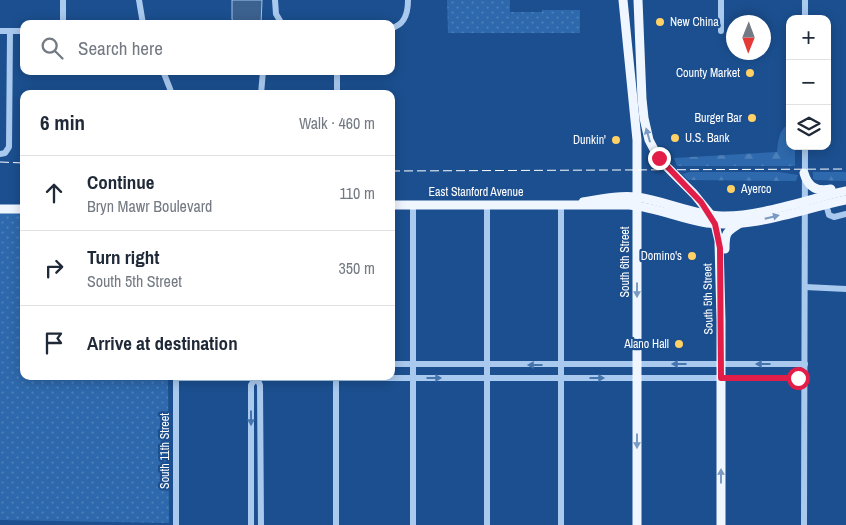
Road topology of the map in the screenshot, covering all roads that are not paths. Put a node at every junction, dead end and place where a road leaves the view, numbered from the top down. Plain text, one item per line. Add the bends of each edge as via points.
1 (63, 0) edge
2 (139, 0) edge
3 (275, 0) edge
4 (408, 0) edge
5 (623, 0) edge
6 (632, 0) edge
7 (638, 0) edge
8 (721, 0) edge
9 (805, 0) edge
10 (805, 15) edge
11 (638, 18) junction
12 (63, 20) edge
13 (142, 20) edge
14 (279, 20) edge
15 (395, 26) edge
16 (721, 30) dead end
17 (0, 31) edge
18 (10, 31) junction
19 (20, 31) edge
20 (165, 75) edge
21 (262, 75) edge
22 (337, 75) edge
23 (170, 90) edge
24 (261, 90) edge
25 (337, 90) edge
26 (805, 150) edge
27 (2, 153) edge
28 (804, 173) junction
29 (846, 186) edge
30 (846, 191) edge
31 (846, 200) edge
32 (638, 201) junction
33 (826, 204) junction
34 (395, 205) edge
35 (413, 205) junction
36 (487, 205) junction
37 (561, 205) junction
38 (804, 205) junction
39 (0, 209) edge
40 (20, 209) edge
41 (846, 214) edge
42 (711, 215) junction
43 (740, 223) junction
44 (715, 224) junction
45 (720, 261) junction
46 (805, 287) junction
47 (846, 289) edge
48 (395, 364) edge
49 (413, 364) junction
50 (637, 364) junction
51 (721, 364) junction
52 (805, 364) junction
53 (487, 365) junction
54 (561, 365) junction
55 (395, 378) edge
56 (413, 378) junction
57 (487, 378) junction
58 (561, 378) junction
59 (637, 378) junction
60 (721, 378) junction
61 (805, 378) junction
62 (176, 380) edge
63 (254, 380) edge
64 (258, 380) edge
65 (336, 380) edge
66 (176, 525) edge
67 (251, 525) edge
68 (260, 525) edge
69 (336, 525) edge
70 (413, 525) edge
71 (487, 525) edge
72 (561, 525) edge
73 (637, 525) edge
74 (721, 525) edge
75 (804, 525) edge

1 - 12 street
2 - 13 street
3 - 14 street
4 - 15 street via 403,22
5 - 32 main road, South 6th Street via 637,140
6 - 11 main road
7 - 11 main road
8 - 16 street
9 - 10 street
42 -> 11 main road, South 5th Street via 653,150 646,130 642,98
17 - 18 street
18 - 19 street
18 - 27 street via 9,147
20 - 23 street
21 - 24 street
22 - 25 street
26 - 28 street
28 - 29 main road via 808,183 820,191
28 - 38 street
30 - 38 main road, East Stanford Avenue
31 - 33 main road, East Stanford Avenue
32 - 37 main road, East Stanford Avenue via 607,198
32 - 42 main road, East Stanford Avenue
32 - 44 main road, East Stanford Avenue
32 -> 50 main road, South 6th Street
33 - 38 main road, East Stanford Avenue
33 - 41 street via 829,215
34 - 35 main road, East Stanford Avenue
35 - 36 main road, East Stanford Avenue
35 - 49 street
36 - 37 main road, East Stanford Avenue
36 - 53 street
37 - 54 street
38 - 42 main road, East Stanford Avenue via 744,215
43 -> 38 main road, East Stanford Avenue
38 - 46 street
39 - 40 main road
42 - 44 main road, South 5th Street
43 - 44 main road, East Stanford Avenue
43 - 45 main road via 726,235
44 - 45 main road, South 5th Street
45 - 51 main road, South 5th Street
46 - 47 street
46 - 52 street
48 - 49 street
49 - 53 street
49 - 56 street
51 -> 50 street
50 - 54 street
50 - 59 main road, South 6th Street
52 -> 51 street
51 - 60 main road, South 5th Street
52 - 61 street
54 -> 53 street
53 - 57 street
54 - 58 street
55 - 56 street
56 -> 57 street
56 - 70 street
57 - 58 street
57 - 71 street
58 -> 59 street
58 - 72 street
59 - 60 street
59 -> 73 main road, South 6th Street
60 - 61 street
74 -> 60 main road, South 5th Street
61 - 75 street
62 - 66 street, South 11th Street
63 -> 67 street via 251,385
64 - 68 street
65 - 69 street

